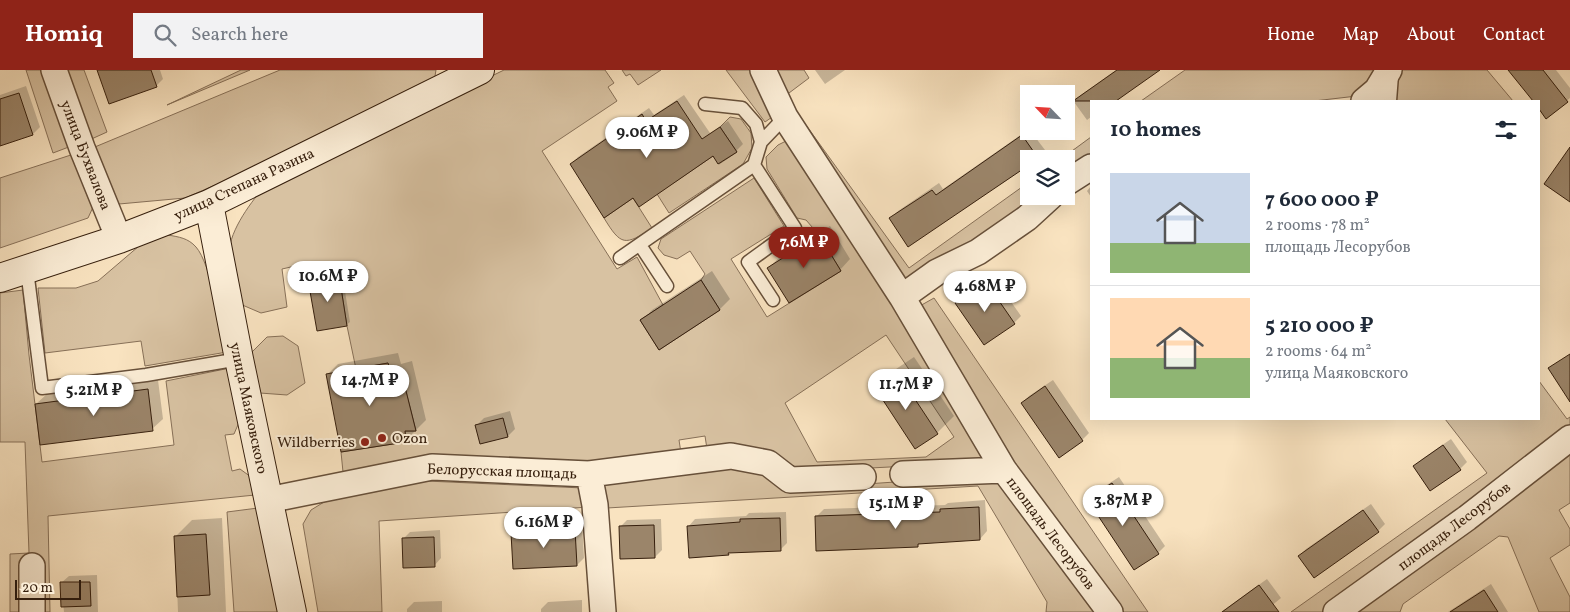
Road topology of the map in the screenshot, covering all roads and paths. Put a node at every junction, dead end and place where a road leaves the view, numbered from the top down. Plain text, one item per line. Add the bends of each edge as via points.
1 (54, 70) edge
2 (480, 70) edge
3 (764, 70) edge
4 (1391, 70) edge
5 (445, 78) edge
6 (1365, 100) edge
7 (1390, 100) edge
8 (705, 104) dead end
9 (785, 117) junction
10 (762, 142) junction
11 (754, 165) junction
12 (1090, 168) edge
13 (1075, 178) edge
14 (209, 204) junction
15 (1041, 205) edge
16 (119, 240) junction
17 (640, 245) junction
18 (620, 258) dead end
19 (27, 270) junction
20 (0, 278) edge
21 (667, 286) dead end
22 (902, 296) junction
23 (773, 300) dead end
24 (239, 359) junction
25 (1570, 438) edge
26 (1004, 470) junction
27 (589, 474) junction
28 (903, 474) dead end
29 (863, 477) dead end
30 (268, 500) junction
31 (32, 566) dead end
32 (32, 612) edge
33 (292, 612) edge
34 (603, 612) edge
35 (1110, 612) edge
36 (1336, 612) edge

1 - 16 street, улица Бухвалова
2 - 5 main road, улица Степана Разина
3 - 9 street, площадь Лесорубов
4 - 6 street
4 - 7 lane
5 - 14 main road, улица Степана Разина
8 - 10 lane via 742,108 756,124
9 - 10 lane
9 - 22 street, площадь Лесорубов
10 - 11 lane
11 - 17 lane
11 - 23 lane via 795,228 748,262
12 - 13 street
14 - 16 main road, улица Степана Разина
14 - 24 main road, улица Маяковского
15 - 22 street via 978,252 937,272
16 - 19 main road, улица Степана Разина
17 - 18 lane
17 - 21 lane
19 - 20 main road, улица Степана Разина
19 - 24 lane via 42,388 146,376
22 - 26 street, площадь Лесорубов
24 - 30 main road, улица Маяковского
25 - 36 street, площадь Лесорубов
26 - 28 street
26 - 35 street, площадь Лесорубов
27 - 29 street, Белорусская площадь via 731,456 768,463 790,480
27 - 30 street, Белорусская площадь via 432,466
27 - 34 street, Белорусская площадь via 595,505
30 - 33 main road, улица Маяковского
31 - 32 street

